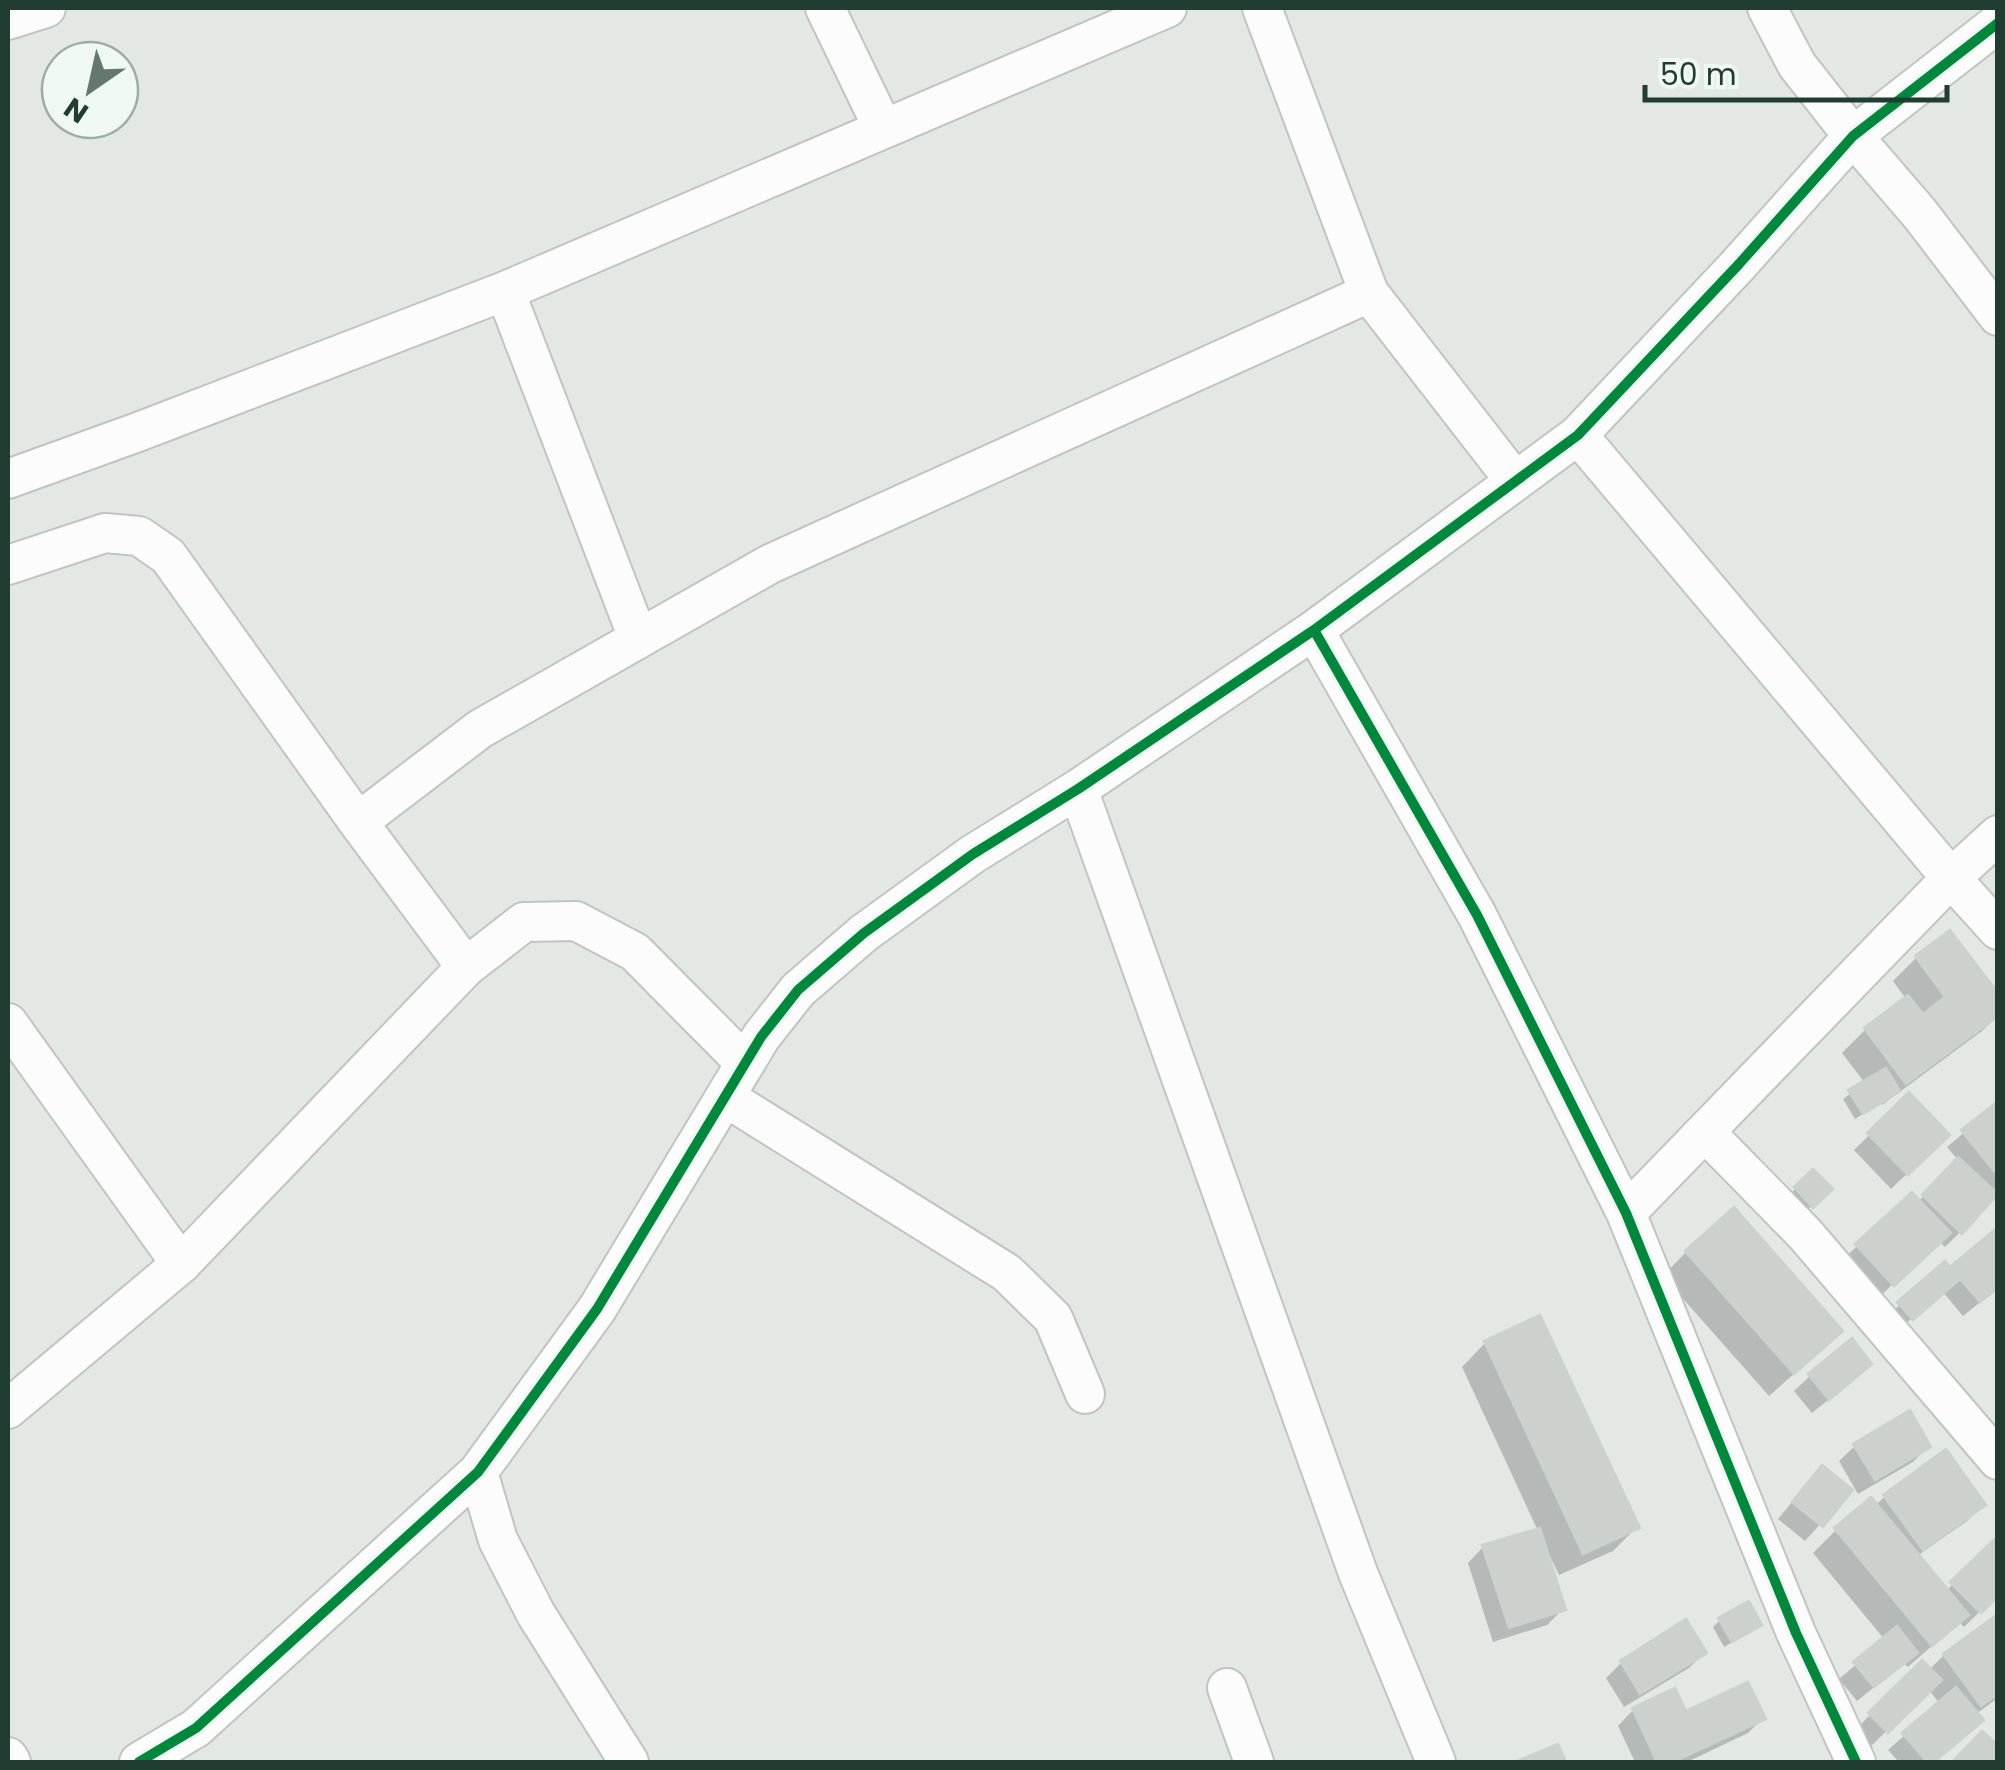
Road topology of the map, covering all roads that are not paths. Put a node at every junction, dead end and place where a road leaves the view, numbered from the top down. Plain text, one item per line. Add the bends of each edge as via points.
1 (46, 8) edge
2 (825, 8) edge
3 (1166, 8) edge
4 (1262, 8) edge
5 (1767, 8) edge
6 (8, 20) edge
7 (1998, 23) edge
8 (883, 128) junction
9 (1852, 136) junction
10 (505, 291) junction
11 (1368, 293) junction
12 (1998, 316) edge
13 (1578, 435) junction
14 (8, 479) edge
15 (1515, 481) junction
16 (8, 565) edge
17 (1314, 630) junction
18 (638, 638) junction
19 (1078, 789) junction
20 (358, 822) junction
21 (1998, 835) edge
22 (1951, 878) junction
23 (1998, 930) edge
24 (466, 966) junction
25 (8, 1022) edge
26 (745, 1063) junction
27 (725, 1097) junction
28 (1705, 1132) junction
29 (1626, 1213) junction
30 (181, 1264) junction
31 (1085, 1394) dead end
32 (8, 1409) edge
33 (1998, 1460) edge
34 (478, 1472) junction
35 (1227, 1688) dead end
36 (139, 1762) edge
37 (629, 1762) edge
38 (1254, 1762) edge
39 (1436, 1762) edge
40 (1856, 1762) edge

1 - 6 street
2 - 8 street
3 - 8 street
4 - 11 street
5 - 9 street via 1797,65
7 - 9 street
8 - 10 street
9 - 12 street
9 - 13 street
10 - 14 street
10 - 18 street
11 - 15 street
11 - 18 street via 770,564
13 - 15 street
13 - 22 street
15 - 17 street
16 - 20 street via 105,533 139,536 168,556
17 - 19 street
17 - 29 street via 1477,914
18 - 20 street via 480,729
19 - 26 street via 864,933 798,990
19 - 39 street via 1358,1572
20 - 24 street
21 - 22 street
22 - 23 street
22 - 28 street
24 - 26 street via 524,922 576,921 635,952
24 - 30 street
25 - 30 street
26 - 27 street
27 - 31 street via 1006,1273 1053,1318
27 - 34 street via 597,1309
28 - 29 street
28 - 33 street via 1805,1234
29 - 40 street via 1796,1633
30 - 32 street
34 - 36 street via 196,1728
34 - 37 street via 505,1555
35 - 38 street

